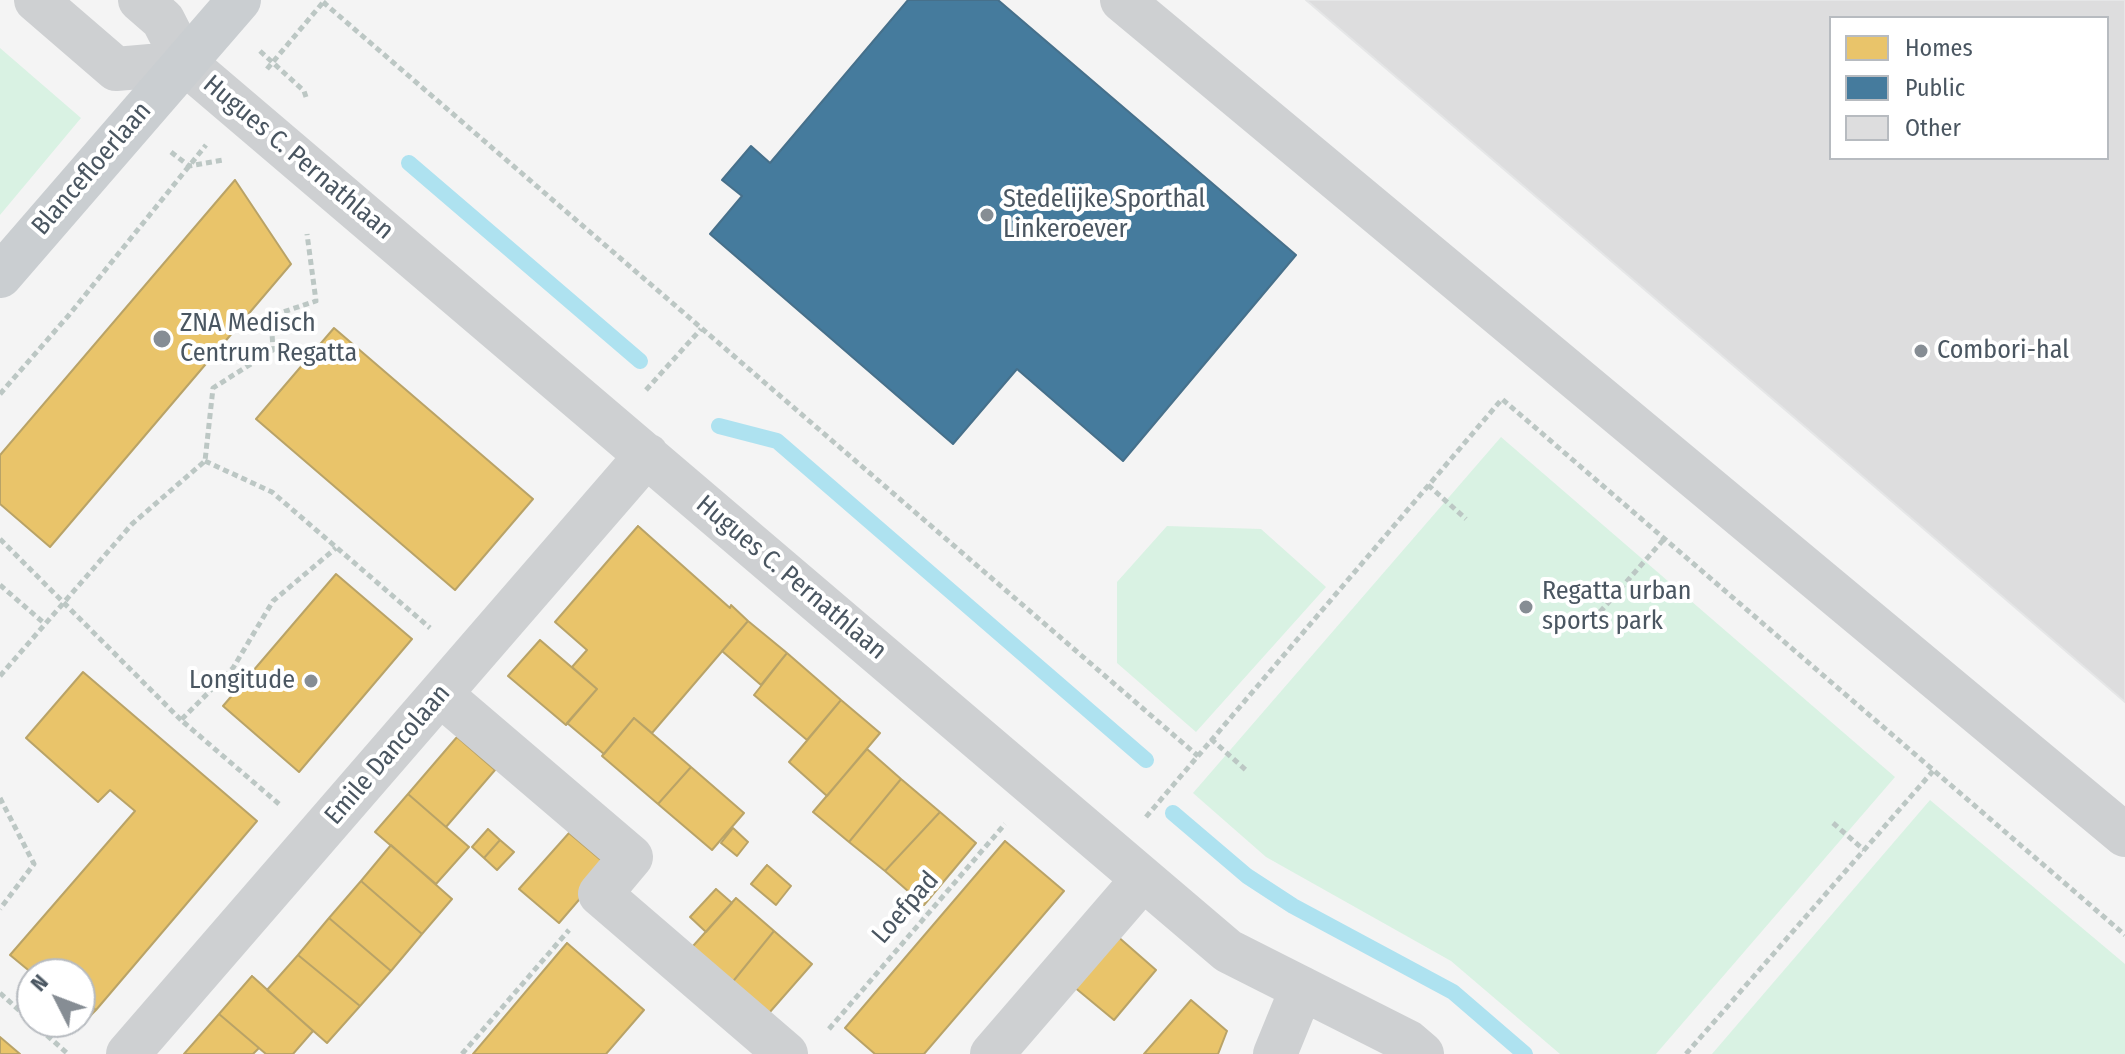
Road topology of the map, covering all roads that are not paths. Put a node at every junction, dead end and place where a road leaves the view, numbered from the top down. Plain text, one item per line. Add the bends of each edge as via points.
1 (36, 0) edge
2 (140, 0) edge
3 (239, 0) edge
4 (1122, 0) edge
5 (185, 63) junction
6 (0, 276) edge
7 (647, 455) junction
8 (440, 694) junction
9 (2125, 835) edge
10 (1128, 867) junction
11 (1302, 988) junction
12 (128, 1054) edge
13 (786, 1054) edge
14 (992, 1054) edge
15 (1275, 1054) edge
16 (1422, 1054) edge

1 - 5 street, Blancefloerlaan via 116,69
2 - 5 street via 163,20
3 - 5 main road, Blancefloerlaan
4 - 9 street
5 - 6 main road, Blancefloerlaan
5 - 7 street, Hugues C. Pernathlaan
7 - 8 street, Emile Dancolaan
7 - 10 street, Hugues C. Pernathlaan
8 - 12 street, Emile Dancolaan
8 - 13 street via 631,857 600,894
10 - 11 street, Hugues C. Pernathlaan via 1228,951
10 - 14 street
11 - 15 street
11 - 16 street, Hugues C. Pernathlaan

